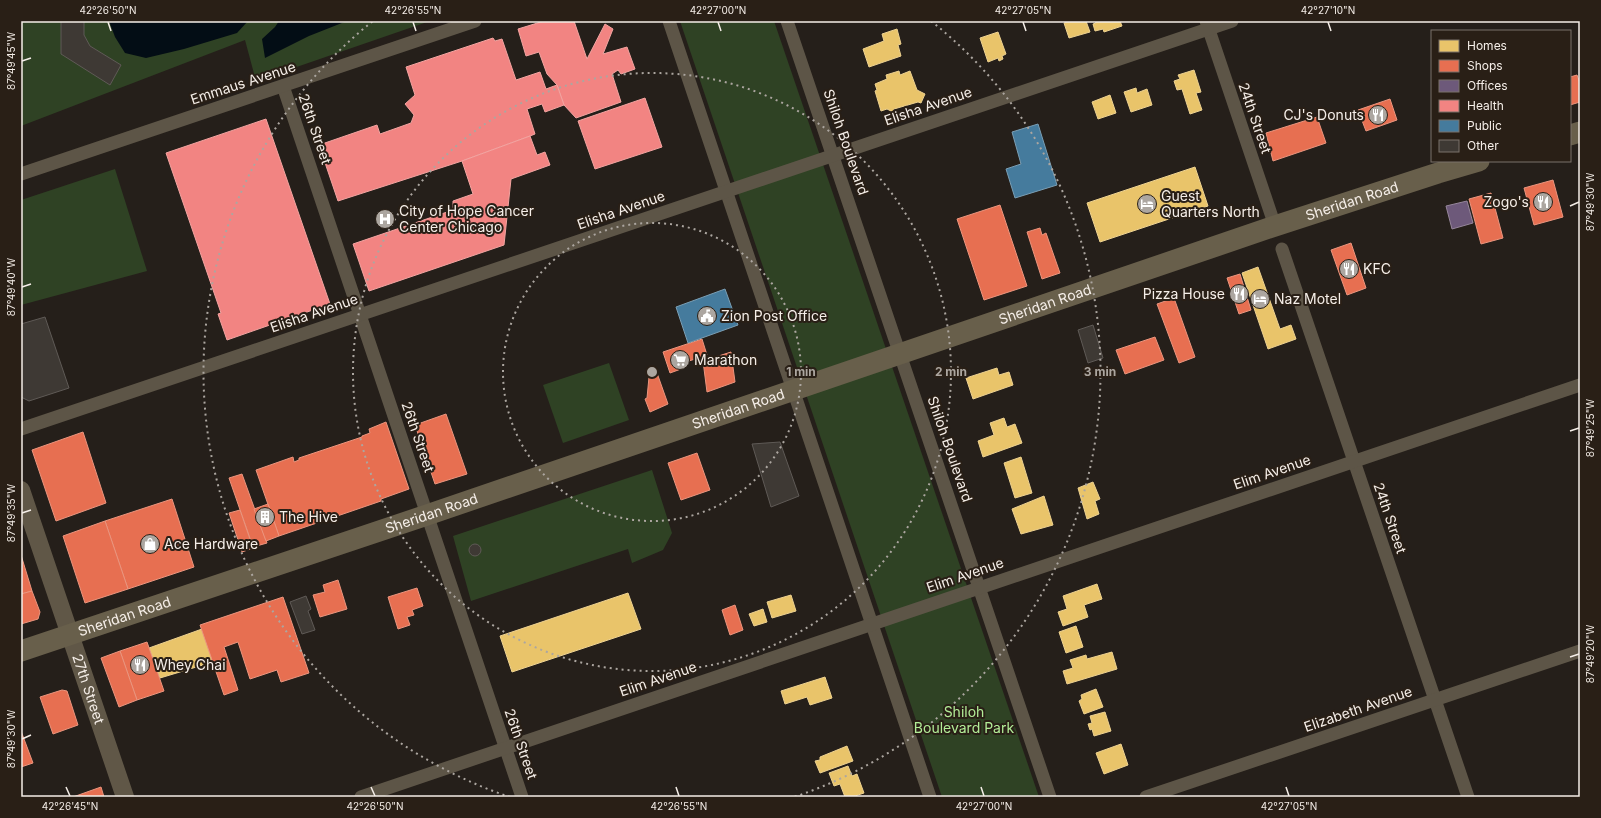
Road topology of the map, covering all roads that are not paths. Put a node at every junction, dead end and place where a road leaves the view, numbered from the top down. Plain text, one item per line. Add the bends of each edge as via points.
1 (475, 21) edge
2 (669, 21) edge
3 (787, 21) edge
4 (1232, 21) edge
5 (1207, 25) edge
6 (283, 86) junction
7 (833, 155) junction
8 (1476, 162) edge
9 (21, 174) edge
10 (726, 191) junction
11 (1275, 226) junction
12 (1282, 249) dead end
13 (360, 315) junction
14 (900, 354) junction
15 (1580, 385) edge
16 (794, 390) junction
17 (21, 429) edge
18 (1354, 461) junction
19 (21, 490) edge
20 (428, 515) junction
21 (979, 587) junction
22 (872, 624) junction
23 (70, 635) junction
24 (21, 651) edge
25 (1580, 651) edge
26 (1435, 700) junction
27 (506, 748) junction
28 (125, 797) edge
29 (361, 797) edge
30 (522, 797) edge
31 (930, 797) edge
32 (1050, 797) edge
33 (1146, 797) edge
34 (1468, 797) edge

1 - 6 street, Emmaus Avenue
2 - 10 street
3 - 7 street, Shiloh Boulevard
4 - 5 street, Elisha Avenue
5 - 7 street, Elisha Avenue
5 - 11 street, 24th Street
6 - 9 street, Emmaus Avenue
6 - 13 street, 26th Street
7 - 10 street, Elisha Avenue
7 - 14 street, Shiloh Boulevard
8 - 11 main road, Sheridan Road
10 - 13 street, Elisha Avenue
10 - 16 street
11 - 14 main road, Sheridan Road
12 - 18 street, 24th Street
13 - 17 street, Elisha Avenue
13 - 20 street, 26th Street
14 - 16 main road, Sheridan Road
14 - 21 street, Shiloh Boulevard
15 - 18 street, Elim Avenue
16 - 20 main road, Sheridan Road
16 - 22 street
18 - 21 street, Elim Avenue
18 - 26 street, 24th Street
19 - 23 street, 27th Street
20 - 23 main road, Sheridan Road
20 - 27 street, 26th Street
21 - 22 street, Elim Avenue
21 - 32 street, Shiloh Boulevard
22 - 27 street, Elim Avenue
22 - 31 street
23 - 24 main road, Sheridan Road
23 - 28 street, 27th Street
25 - 26 street, Elizabeth Avenue
26 - 33 street, Elizabeth Avenue
26 - 34 street, 24th Street
27 - 29 street, Elim Avenue
27 - 30 street, 26th Street

